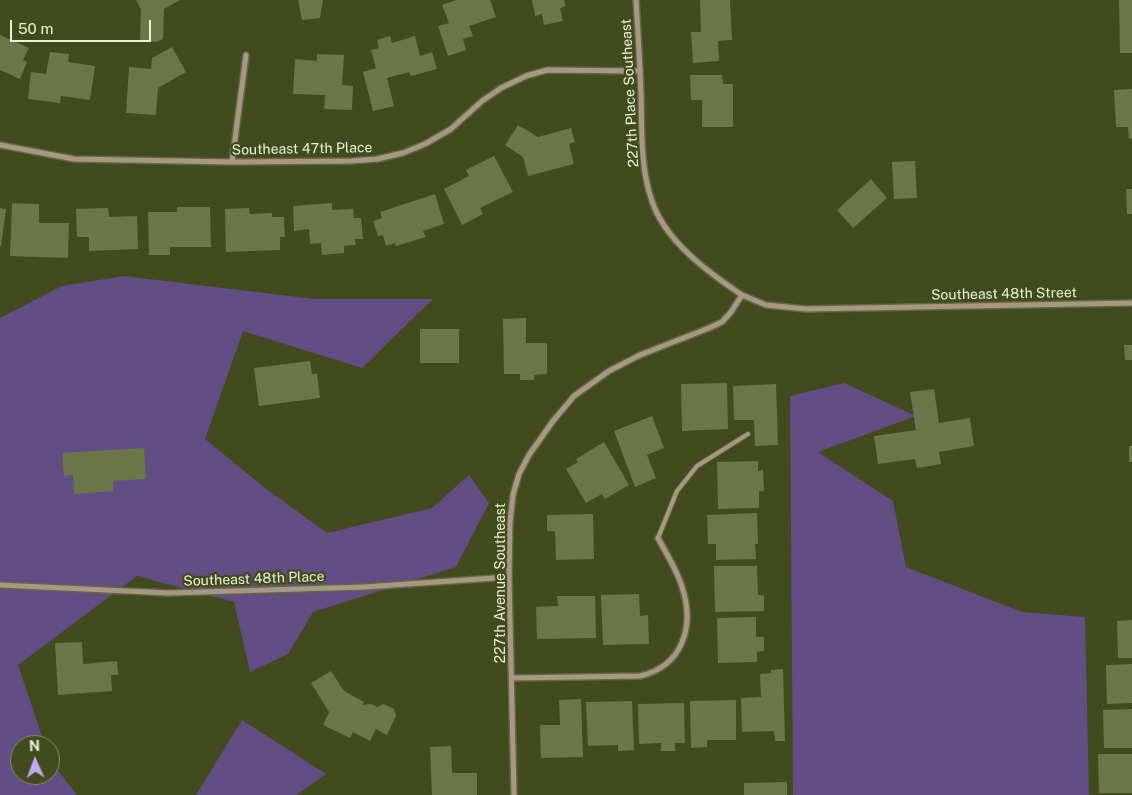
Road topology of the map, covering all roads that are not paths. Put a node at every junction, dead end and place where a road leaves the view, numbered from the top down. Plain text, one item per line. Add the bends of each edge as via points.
1 (636, 0) edge
2 (246, 55) dead end
3 (640, 71) junction
4 (0, 146) edge
5 (232, 162) junction
6 (742, 295) junction
7 (1132, 303) edge
8 (748, 434) dead end
9 (658, 538) joint
10 (509, 577) junction
11 (0, 585) edge
12 (512, 678) junction
13 (514, 795) edge

1 - 3 street, 227th Place Southeast
2 - 5 street
3 - 5 street, Southeast 47th Place via 547,70 526,76 501,88 451,129 425,144 377,159
3 - 6 street, 227th Place Southeast via 645,174 652,202 665,226 687,253
4 - 5 street, Southeast 47th Place via 74,159
6 - 7 street, Southeast 48th Street via 766,305 787,308
6 - 10 street, 227th Avenue Southeast via 722,322 609,371 574,396 553,421 529,455 513,495
8 - 9 lane via 697,466 677,491
9 - 12 street via 677,573 686,607 684,634 672,660 653,673 640,676
10 - 11 street, Southeast 48th Place via 168,593
10 - 12 street, 227th Avenue Southeast
12 - 13 street, 227th Avenue Southeast

